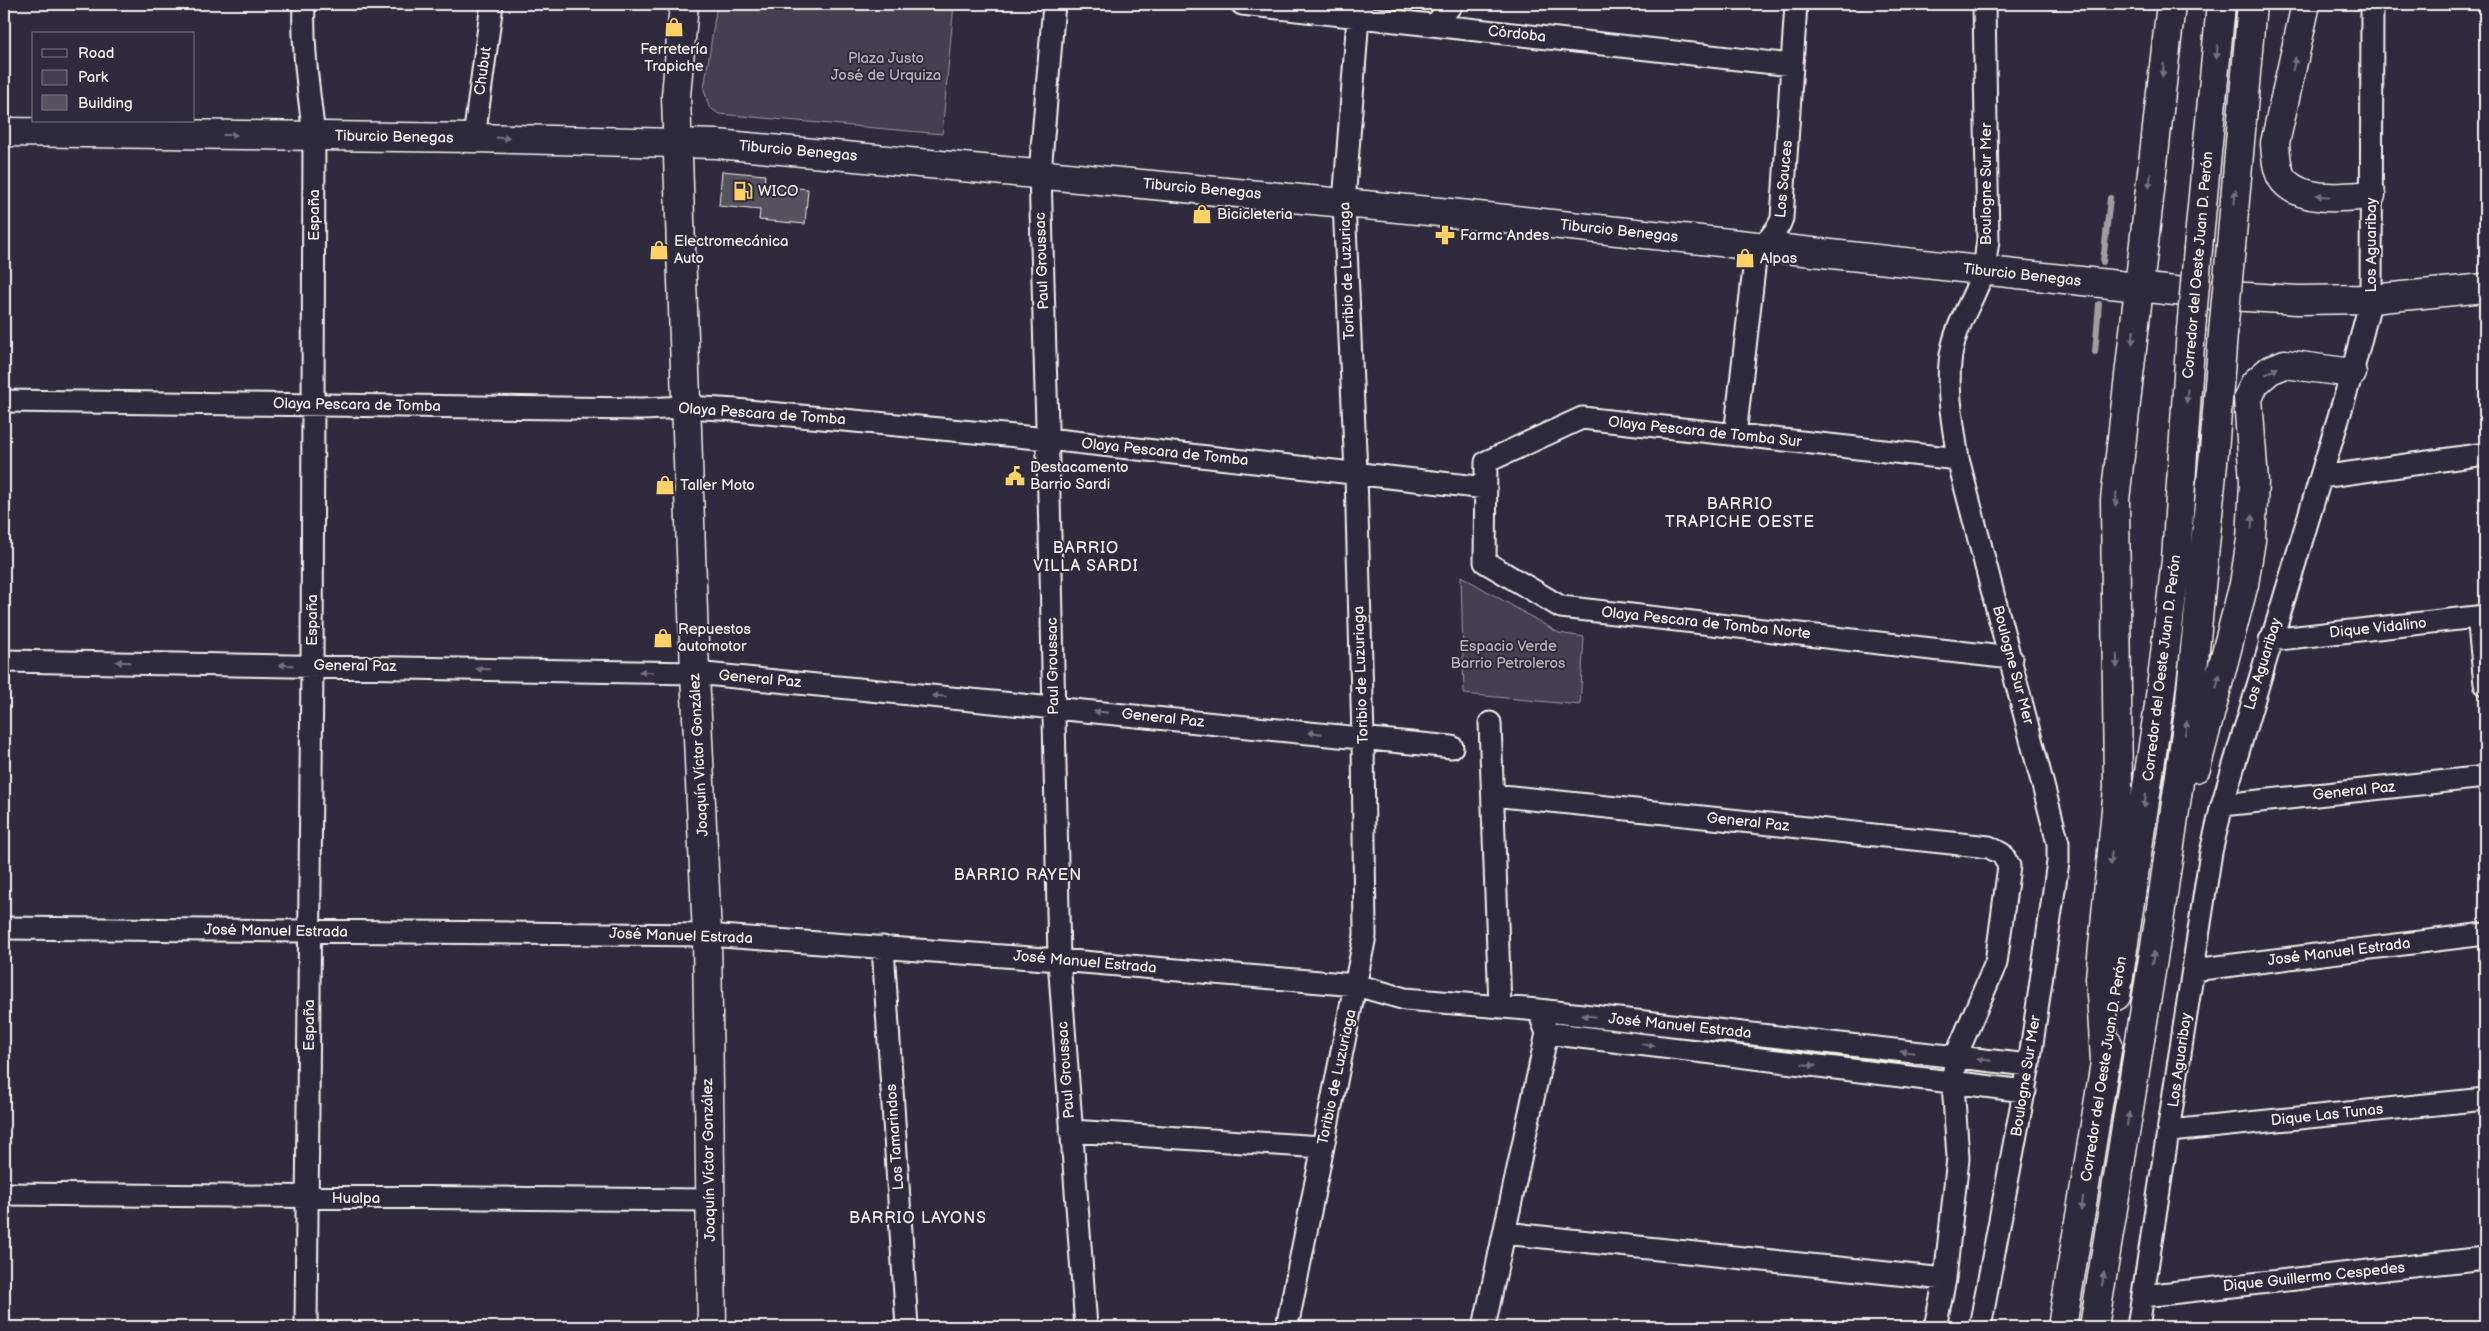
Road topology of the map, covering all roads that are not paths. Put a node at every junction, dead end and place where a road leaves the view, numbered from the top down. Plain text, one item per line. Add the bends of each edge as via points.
1 (304, 4) edge
2 (492, 4) edge
3 (684, 4) edge
4 (1054, 4) edge
5 (1255, 4) edge
6 (1452, 4) edge
7 (1796, 4) edge
8 (1984, 4) edge
9 (2171, 4) edge
10 (2221, 4) edge
11 (2252, 4) edge
12 (2306, 4) edge
13 (2372, 4) edge
14 (1358, 17) junction
15 (1435, 25) junction
16 (1792, 64) junction
17 (4, 132) edge
18 (314, 136) junction
19 (474, 138) junction
20 (678, 143) junction
21 (1040, 173) junction
22 (2371, 195) junction
23 (1344, 203) junction
24 (1762, 246) junction
25 (1983, 271) junction
26 (2485, 288) edge
27 (2138, 289) junction
28 (2372, 299) junction
29 (2352, 373) junction
30 (4, 402) edge
31 (313, 404) junction
32 (688, 407) junction
33 (1735, 435) junction
34 (1048, 439) junction
35 (2485, 454) edge
36 (1958, 459) junction
37 (1356, 473) junction
38 (2320, 477) junction
39 (1486, 488) junction
40 (2482, 617) edge
41 (2270, 640) junction
42 (2011, 658) junction
43 (4, 661) edge
44 (312, 665) junction
45 (695, 673) junction
46 (2485, 684) edge
47 (1054, 707) junction
48 (1490, 723) dead end
49 (1363, 738) junction
50 (1452, 747) dead end
51 (2485, 777) edge
52 (1493, 795) junction
53 (2222, 805) junction
54 (2160, 915) junction
55 (4, 928) edge
56 (310, 932) junction
57 (2485, 934) edge
58 (707, 935) junction
59 (883, 947) junction
60 (1059, 960) junction
61 (2193, 970) junction
62 (1356, 985) junction
63 (1500, 1007) junction
64 (1538, 1010) junction
65 (1547, 1033) junction
66 (1955, 1058) junction
67 (2105, 1060) junction
68 (2029, 1065) junction
69 (1953, 1083) junction
70 (2025, 1091) junction
71 (2485, 1099) edge
72 (1071, 1131) junction
73 (2170, 1131) junction
74 (1322, 1147) junction
75 (4, 1194) edge
76 (308, 1197) junction
77 (709, 1200) junction
78 (1504, 1233) junction
79 (2485, 1258) edge
80 (1945, 1279) junction
81 (2143, 1296) junction
82 (306, 1327) edge
83 (712, 1327) edge
84 (907, 1327) edge
85 (1086, 1327) edge
86 (1287, 1327) edge
87 (1484, 1327) edge
88 (1935, 1327) edge
89 (1980, 1327) edge
90 (2062, 1327) edge
91 (2094, 1327) edge
92 (2138, 1327) edge

1 - 18 street, España via 305,65
2 - 19 street, Chubut
3 - 20 main road, Joaquín Víctor González via 676,75
4 - 21 street, Paul Groussac
5 - 14 street, Córdoba
6 - 15 street
7 - 16 street, Los Sauces
8 - 25 street, Boulogne Sur Mer via 1988,241
9 -> 27 main road
10 -> 67 main road, Corredor del Oeste Juan D. Perón, bridge via 2191,330 2176,560 2134,884
54 -> 11 main road, Corredor del Oeste Juan D. Perón, bridge via 2189,712
22 -> 12 main road via 2338,198 2304,193 2284,181 2276,162 2275,143
13 - 22 street, Los Aguaribay
14 - 15 street, Córdoba
14 - 23 street, Toribio de Luzuriaga
15 - 16 street, Córdoba
16 - 24 street, Los Sauces via 1782,218 1776,231
17 -> 18 main road, Tiburcio Benegas
18 - 19 main road, Tiburcio Benegas
18 - 31 street, España
19 -> 20 main road, Tiburcio Benegas
20 - 21 main road, Tiburcio Benegas
20 - 32 main road, Joaquín Víctor González
21 - 23 main road, Tiburcio Benegas
21 - 34 street, Paul Groussac
22 - 28 street, Los Aguaribay
23 - 24 main road, Tiburcio Benegas
23 - 37 street, Toribio de Luzuriaga
24 - 25 main road, Tiburcio Benegas
24 - 33 street, Los Sauces via 1752,275
25 - 27 main road, Tiburcio Benegas
25 - 36 street, Boulogne Sur Mer via 1952,347 1950,392
26 - 28 main road, Tiburcio Benegas
27 - 28 main road, Tiburcio Benegas via 2255,298
27 -> 67 main road via 2115,500 2118,788 2100,978
28 - 29 street, Los Aguaribay
29 - 38 street, Los Aguaribay
54 -> 29 main road via 2244,584 2251,540 2254,482 2248,398 2255,383 2270,370 2285,364
30 - 31 street, Olaya Pescara de Tomba
31 - 32 street, Olaya Pescara de Tomba
31 - 44 street, España
32 - 34 street, Olaya Pescara de Tomba
32 - 45 main road, Joaquín Víctor González
33 - 36 street, Olaya Pescara de Tomba Sur
33 - 39 street, Olaya Pescara de Tomba Sur via 1582,418 1486,462
34 - 37 street, Olaya Pescara de Tomba
34 - 47 street, Paul Groussac
35 - 38 street
36 - 42 street, Boulogne Sur Mer
37 - 39 street, Olaya Pescara de Tomba
37 - 49 street, Toribio de Luzuriaga
38 - 41 street, Los Aguaribay
39 - 42 street, Olaya Pescara de Tomba Norte via 1485,562 1561,607
40 - 41 street, Dique Vidalino
40 - 46 street
41 - 53 street, Los Aguaribay
42 - 68 street, Boulogne Sur Mer via 2058,843
44 -> 43 street, General Paz
45 -> 44 street, General Paz
44 - 56 street, España
47 -> 45 street, General Paz
45 - 58 main road, Joaquín Víctor González
49 -> 47 street, General Paz
47 - 60 street, Paul Groussac
48 - 52 street
49 - 50 street, General Paz
49 - 62 street, Toribio de Luzuriaga via 1365,936
51 - 53 street, General Paz
52 - 63 street
52 - 66 street, General Paz via 1989,847 2002,854 2009,866 1996,963
53 - 61 street, Los Aguaribay via 2211,852
91 -> 54 main road, Corredor del Oeste Juan D. Perón
55 - 56 street, José Manuel Estrada
56 - 58 street, José Manuel Estrada
56 - 76 street, España
57 - 61 street, José Manuel Estrada
58 - 59 street, José Manuel Estrada
58 - 77 main road, Joaquín Víctor González
59 - 60 street, José Manuel Estrada
59 - 84 street, Los Tamarindos
60 - 62 street, José Manuel Estrada
60 - 72 street, Paul Groussac
61 - 73 street, Los Aguaribay
62 - 63 street, José Manuel Estrada via 1405,1000
62 - 74 street, Toribio de Luzuriaga
63 - 64 street, José Manuel Estrada
64 - 65 street
66 -> 64 street, José Manuel Estrada
65 -> 69 street, José Manuel Estrada
65 - 78 street
68 -> 66 street, José Manuel Estrada
66 - 69 street
67 -> 90 main road, Corredor del Oeste Juan D. Perón
68 - 70 street, Boulogne Sur Mer
69 - 70 street, José Manuel Estrada
69 - 80 street via 1958,1158
70 - 89 street, Boulogne Sur Mer
71 - 73 street, Dique Las Tunas
72 - 74 street
72 - 85 street, Paul Groussac
73 - 81 street, Los Aguaribay
74 - 86 street, Toribio de Luzuriaga
75 - 76 street, Hualpa
76 - 77 street, Hualpa
76 - 82 street, España
77 - 83 main road, Joaquín Víctor González
78 - 80 street
78 - 87 street
79 - 81 street, Dique Guillermo Cespedes
80 - 88 street
81 - 92 street, Los Aguaribay

